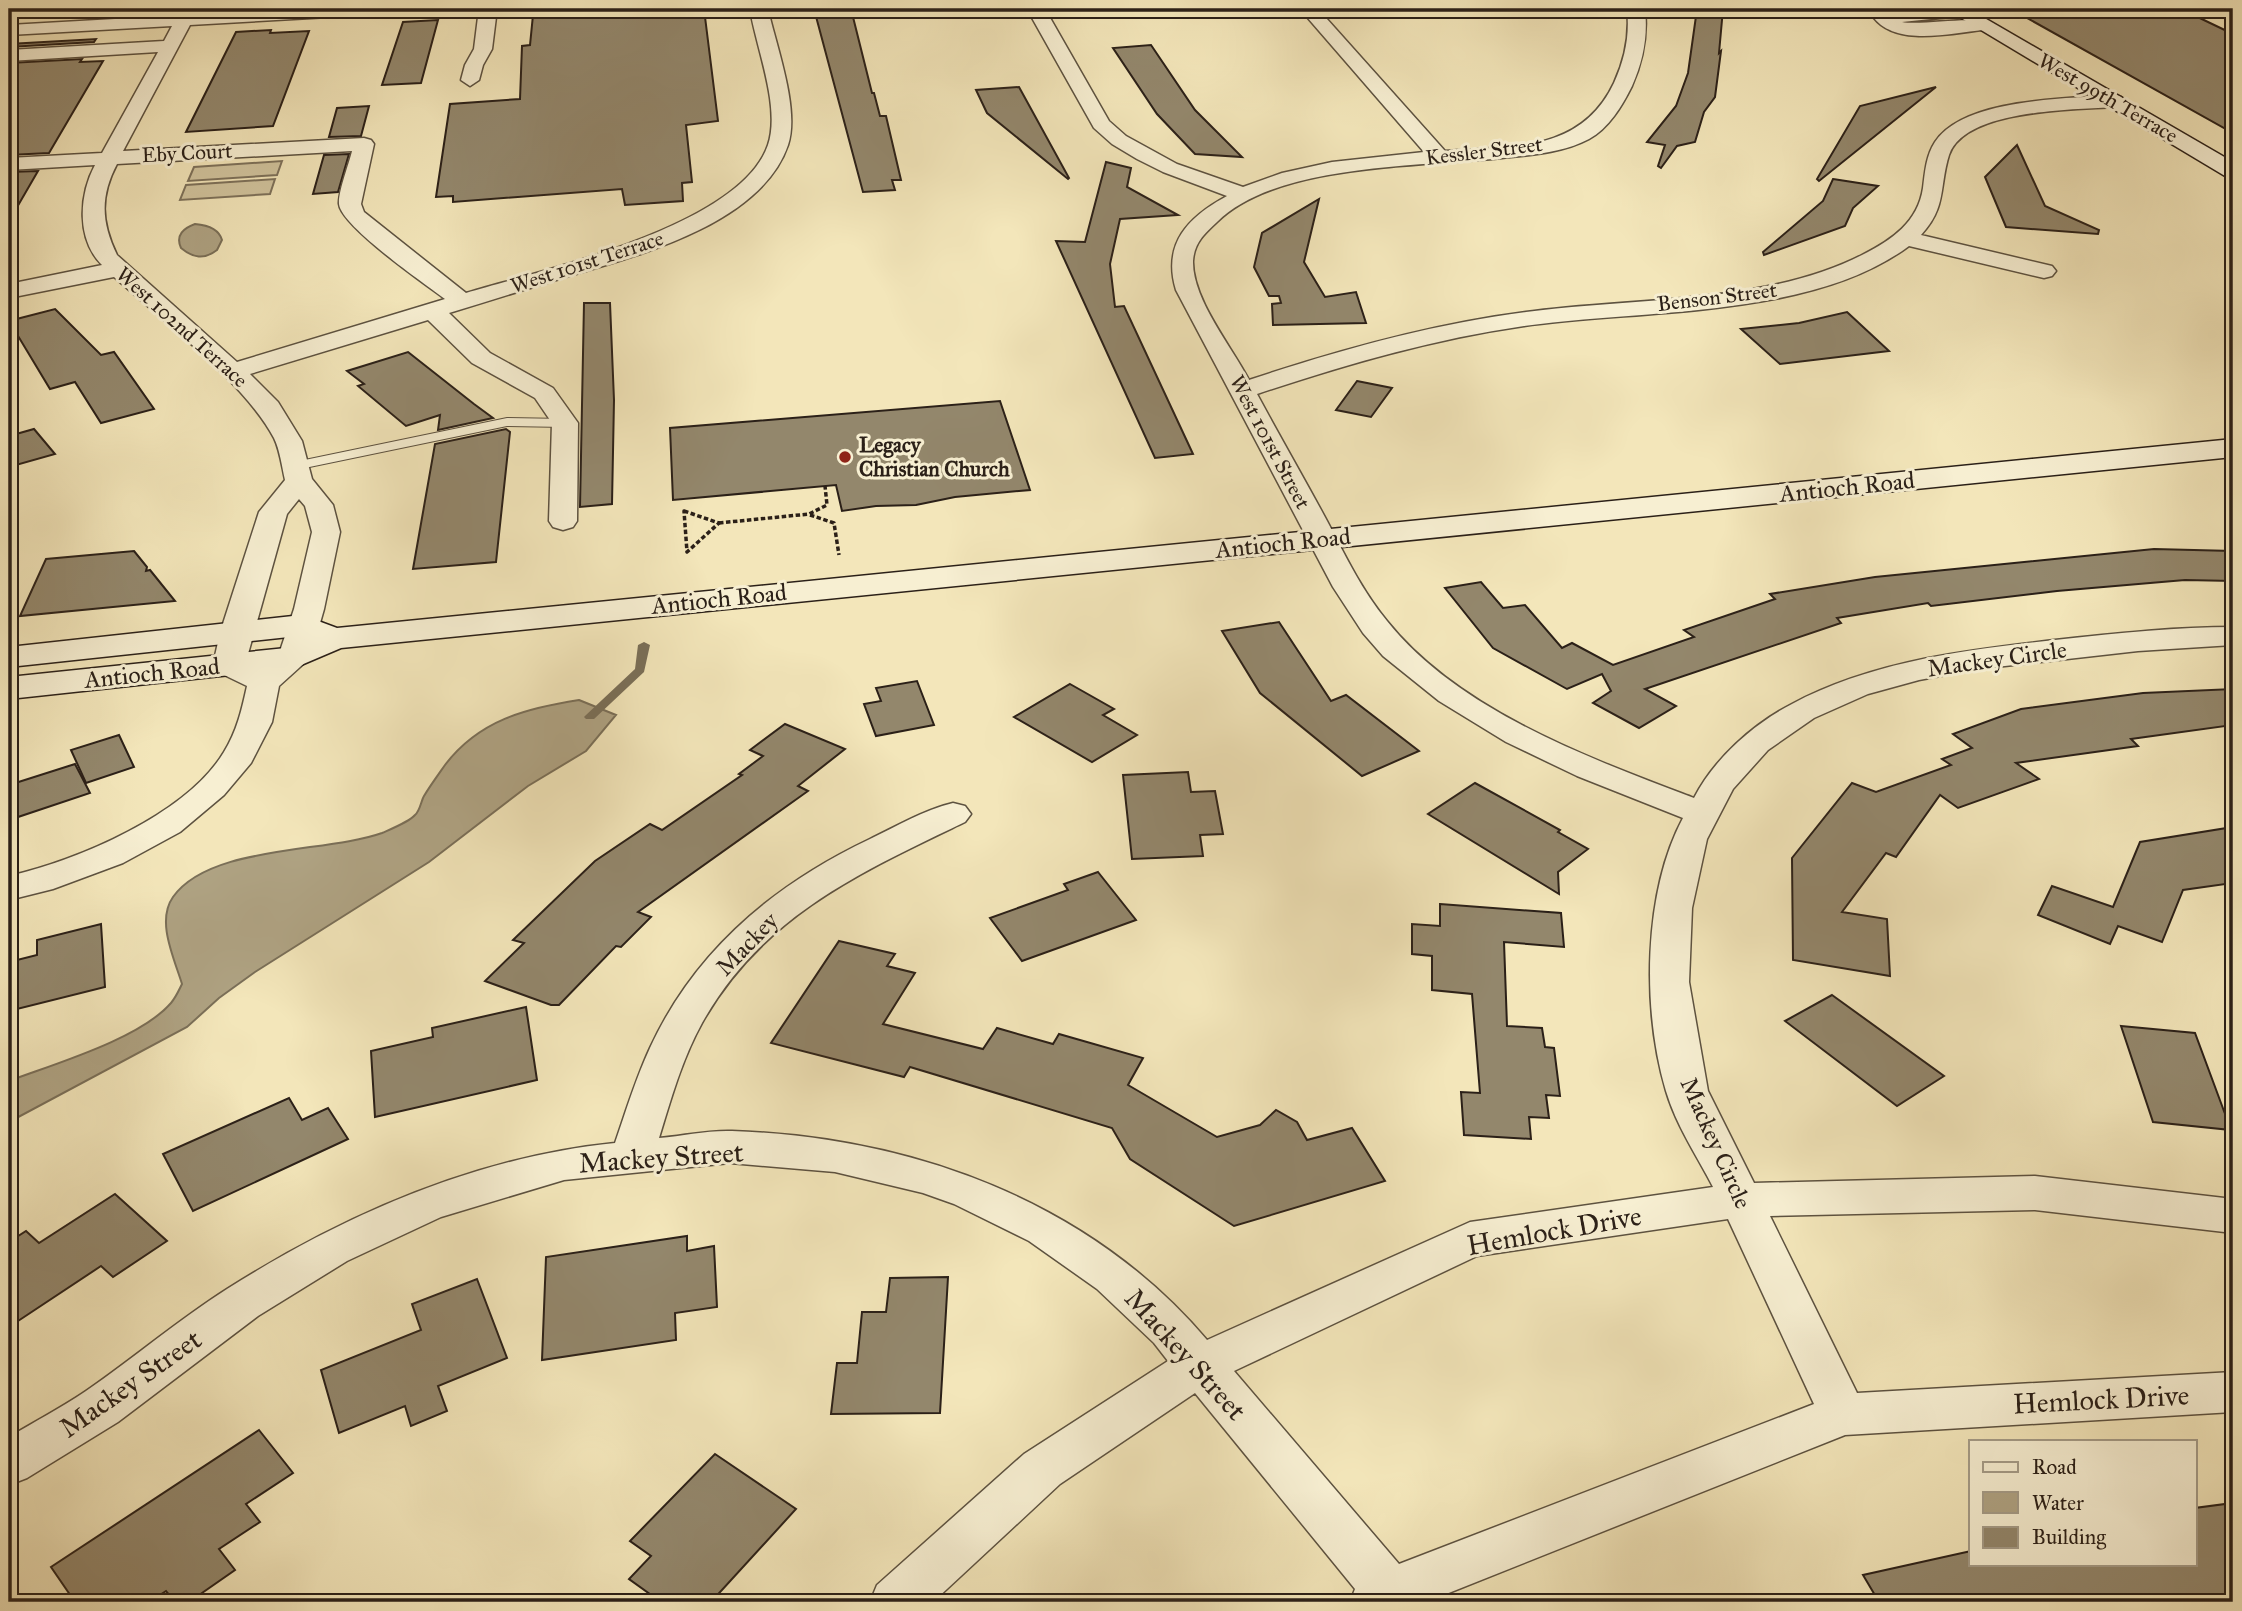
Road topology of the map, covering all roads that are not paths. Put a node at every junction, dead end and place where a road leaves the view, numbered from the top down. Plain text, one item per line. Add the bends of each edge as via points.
1 (79, 9) edge
2 (382, 9) edge
3 (488, 9) edge
4 (759, 9) edge
5 (1036, 9) edge
6 (1309, 9) edge
7 (1636, 9) edge
8 (1958, 10) edge
9 (184, 20) junction
10 (1983, 25) junction
11 (65, 27) junction
12 (9, 30) edge
13 (169, 46) junction
14 (9, 55) edge
15 (470, 80) dead end
16 (2115, 101) junction
17 (108, 157) junction
18 (1440, 158) junction
19 (9, 164) edge
20 (2233, 171) edge
21 (1245, 195) junction
22 (1906, 238) junction
23 (119, 269) junction
24 (2044, 271) dead end
25 (9, 291) edge
26 (463, 302) junction
27 (433, 311) junction
28 (233, 372) junction
29 (1242, 391) junction
30 (565, 423) junction
31 (2233, 448) edge
32 (297, 473) junction
33 (563, 521) dead end
34 (1322, 540) junction
35 (2233, 636) edge
36 (310, 641) junction
37 (233, 649) junction
38 (9, 657) edge
39 (264, 682) junction
40 (9, 688) edge
41 (1700, 813) junction
42 (953, 814) dead end
43 (9, 888) edge
44 (631, 1157) junction
45 (1741, 1200) junction
46 (2233, 1216) edge
47 (1200, 1365) junction
48 (2233, 1392) edge
49 (1843, 1414) junction
50 (9, 1463) edge
51 (1383, 1597) edge
52 (897, 1602) edge

1 - 11 street
2 - 9 street
3 - 15 street via 483,49
4 - 26 street, West 101st Terrace via 781,122 779,144 753,182 690,226 642,247
5 - 21 street via 1101,124 1152,160
6 - 18 street
7 - 18 street, Kessler Street via 1638,41 1629,71 1602,120 1580,135 1547,145
8 - 10 main road, West 99th Terrace
8 - 10 street, West 99th Terrace via 1883,18 1908,29
9 - 11 street
9 - 13 street, West 102nd Terrace
10 - 16 main road, West 99th Terrace
11 - 12 street
13 - 14 street
13 - 17 street, West 102nd Terrace
16 - 20 main road, West 99th Terrace
16 - 22 street, Benson Street via 2021,110 1951,135 1941,148 1929,210
17 - 19 street, Eby Court
17 - 23 street, West 102nd Terrace via 92,205 95,233 107,258
17 - 26 street, Eby Court via 365,144 350,204 354,214
18 - 21 street, Kessler Street via 1336,168
21 - 29 street, West 101st Street via 1225,205 1192,235 1181,267
22 - 24 street
22 - 29 street, Benson Street via 1831,277 1782,290 1524,318 1365,351
23 - 25 street
23 - 28 street, West 102nd Terrace
26 - 27 street, West 101st Terrace
27 - 28 street, West 101st Terrace
27 - 30 street via 481,358 544,393
28 - 32 street, West 102nd Terrace via 269,408 289,440
29 - 34 street, West 101st Street
30 - 32 lane via 507,422
30 - 33 street
31 - 34 main road, Antioch Road
32 - 36 street, West 102nd Terrace via 319,506 326,532 309,609
32 - 37 street via 273,512
34 - 36 main road, Antioch Road
34 - 41 street, West 101st Street via 1374,626 1414,667 1462,704 1506,731 1585,768
35 - 41 street, Mackey Circle via 2159,638 1904,672 1835,695 1780,723 1724,774
36 - 37 main road, Antioch Road
36 - 39 street
37 - 38 main road, Antioch Road
37 - 39 street
37 - 40 main road, Antioch Road
39 - 43 street via 255,722 239,756 212,788 167,824 110,855
41 - 45 street, Mackey Circle via 1677,882 1669,941 1670,1007 1687,1091
42 - 44 street, Mackey via 796,896 740,946 696,1001 671,1045
44 - 47 street, Mackey Street via 730,1147 835,1156 969,1192 1045,1229 1113,1276 1170,1329
44 - 50 street, Mackey Street via 565,1164 427,1204 331,1248 242,1303 102,1407
45 - 46 street, Hemlock Drive via 2035,1193
45 - 47 street, Hemlock Drive via 1470,1240
45 - 49 street, Mackey Circle
47 - 51 street, Mackey Street
47 - 52 street, Hemlock Drive via 1042,1469
48 - 49 street, Hemlock Drive
49 - 51 street, Hemlock Drive

